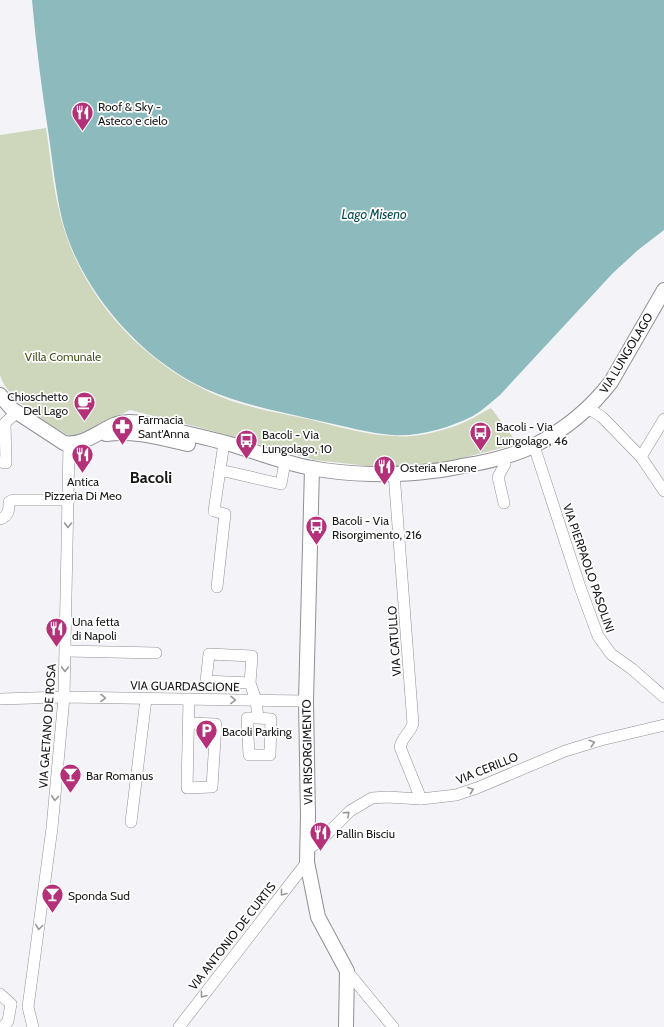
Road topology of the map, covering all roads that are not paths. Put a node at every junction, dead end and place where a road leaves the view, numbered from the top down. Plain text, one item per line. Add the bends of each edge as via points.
1 (664, 290) edge
2 (0, 395) edge
3 (588, 408) junction
4 (17, 412) junction
5 (664, 418) edge
6 (69, 444) junction
7 (534, 446) junction
8 (224, 447) junction
9 (503, 457) junction
10 (641, 457) junction
11 (0, 462) edge
12 (285, 462) junction
13 (312, 468) junction
14 (220, 470) junction
15 (394, 473) junction
16 (664, 491) edge
17 (69, 500) junction
18 (504, 503) dead end
19 (0, 519) edge
20 (217, 587) dead end
21 (66, 651) junction
22 (156, 653) dead end
23 (250, 683) junction
24 (64, 697) junction
25 (664, 697) edge
26 (0, 699) edge
27 (146, 699) junction
28 (189, 699) junction
29 (256, 700) junction
30 (306, 701) junction
31 (258, 718) dead end
32 (189, 723) junction
33 (664, 725) edge
34 (420, 799) junction
35 (131, 822) dead end
36 (307, 855) junction
37 (347, 971) junction
38 (0, 994) edge
39 (11, 1004) junction
40 (28, 1008) junction
41 (3, 1027) edge
42 (33, 1027) edge
43 (179, 1027) edge
44 (346, 1027) edge
45 (393, 1027) edge

1 - 3 main road, VIA LUNGOLAGO via 611,382
2 - 4 main road
3 - 7 main road, VIA LUNGOLAGO
3 - 10 street via 602,417
4 - 6 main road
4 - 11 street via 5,423 6,463
5 - 10 street
6 - 8 main road, VIA LUNGOLAGO via 98,435 120,432
6 - 17 street, VIA GAETANO DE ROSA
7 - 9 main road, VIA LUNGOLAGO
7 - 25 street, VIA PIERPAOLO PASOLINI via 598,636 611,654
8 - 12 main road, VIA LUNGOLAGO
8 - 14 street
9 - 15 main road, VIA LUNGOLAGO via 431,472
9 - 18 street via 505,464 498,477
10 - 16 street
12 - 13 main road, VIA LUNGOLAGO
12 - 14 street via 281,484
13 - 15 main road, VIA LUNGOLAGO via 349,473
13 - 30 main road, VIA RISORGIMENTO
14 - 20 street via 214,511 224,514
15 - 34 street, VIA CATULLO via 413,724 410,732 402,739 400,747
17 - 19 street via 13,500 9,502 6,516
17 -> 21 street, VIA GAETANO DE ROSA
21 - 22 street
21 -> 24 street, VIA GAETANO DE ROSA
23 - 23 street via 206,681 209,654 252,656
23 - 29 street
24 - 26 street, VIA GUARDASCIONE
24 -> 27 street, VIA GUARDASCIONE
24 -> 40 street, VIA GAETANO DE ROSA via 52,828
27 - 28 street, VIA GUARDASCIONE
27 - 35 street
28 -> 29 street, VIA GUARDASCIONE
28 - 32 street
29 - 30 street, VIA GUARDASCIONE
29 - 31 street
30 - 36 main road, VIA RISORGIMENTO
32 - 32 street via 187,788 212,788 216,724
34 -> 33 street, VIA CERILLO via 456,795 565,751
36 -> 34 street, VIA CERILLO via 350,811 372,798
36 - 37 main road, VIA RISORGIMENTO via 318,917
36 -> 43 street, VIA ANTONIO DE CURTIS
37 - 44 main road, VIA RISORGIMENTO
37 - 45 street
38 - 39 street
39 - 40 street
39 - 41 street via 8,1020
40 - 42 street

